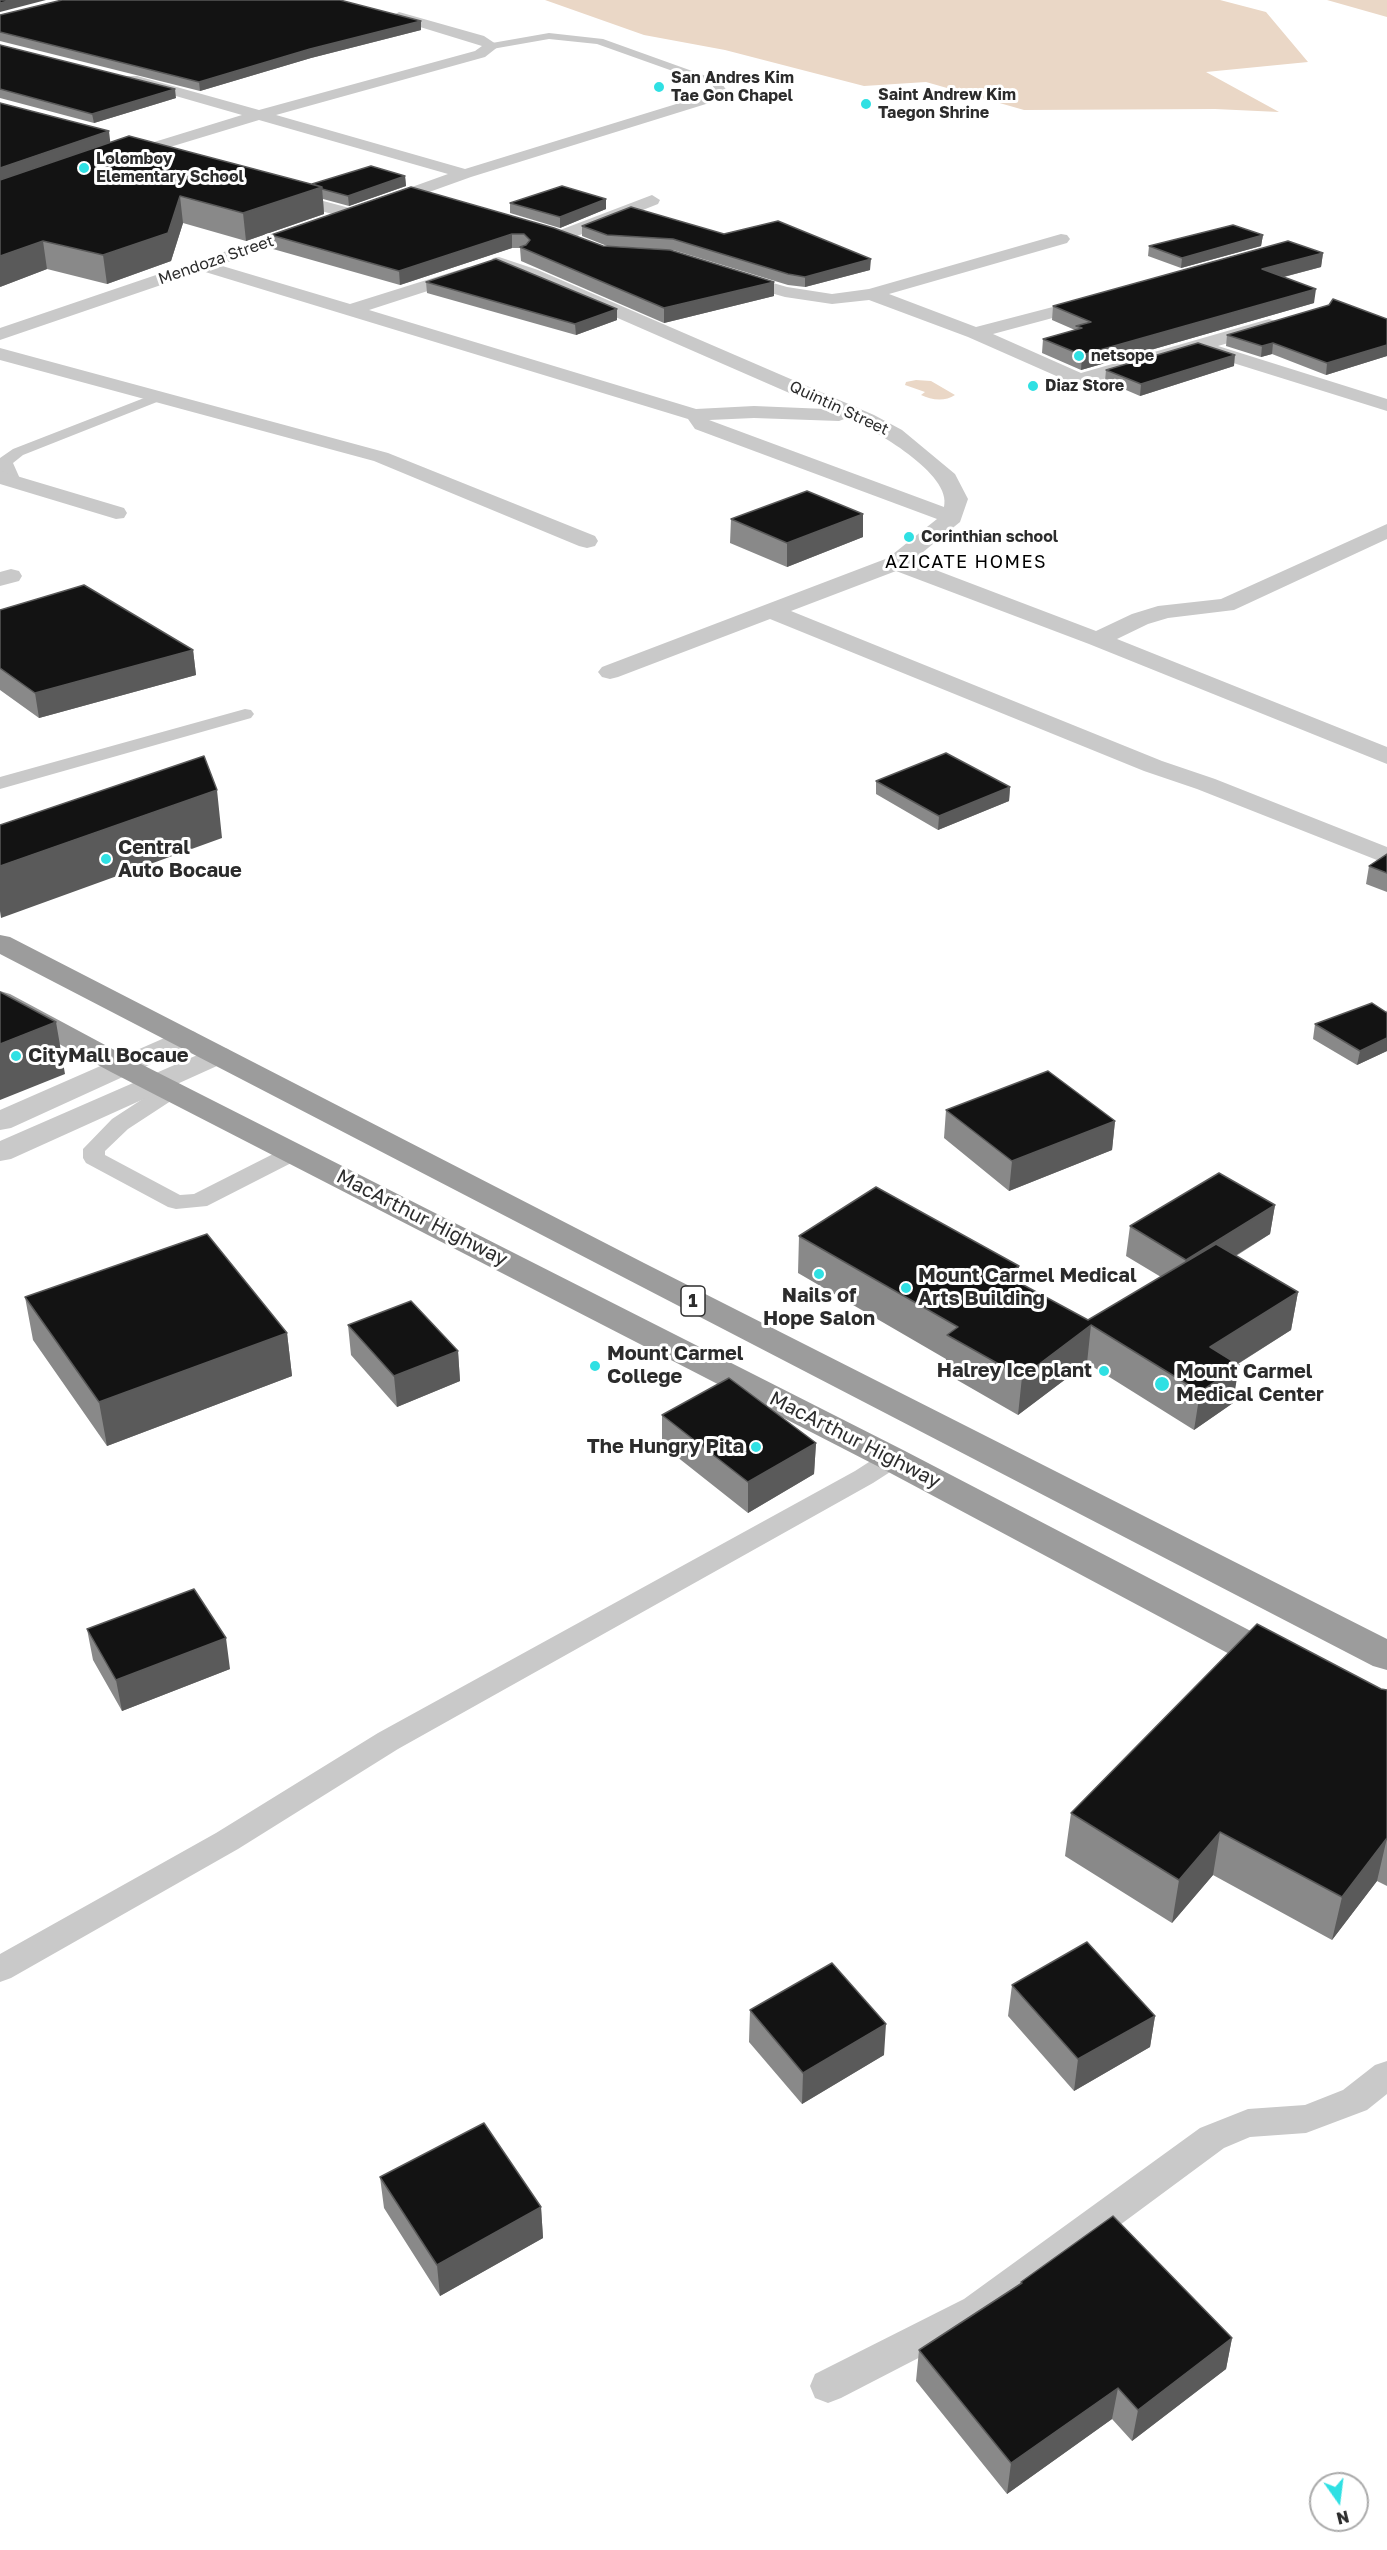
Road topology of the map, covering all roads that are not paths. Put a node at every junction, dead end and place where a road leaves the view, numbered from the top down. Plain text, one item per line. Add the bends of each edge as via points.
1 (399, 16) edge
2 (492, 46) junction
3 (116, 75) edge
4 (717, 96) joint
5 (259, 115) junction
6 (159, 161) edge
7 (465, 174) junction
8 (272, 192) edge
9 (414, 193) junction
10 (436, 199) edge
11 (652, 200) dead end
12 (351, 214) junction
13 (1061, 239) dead end
14 (583, 245) edge
15 (528, 251) edge
16 (499, 262) junction
17 (201, 265) junction
18 (717, 271) edge
19 (871, 294) junction
20 (1117, 295) edge
21 (355, 309) junction
22 (1287, 320) edge
23 (975, 333) junction
24 (0, 334) edge
25 (1199, 346) junction
26 (0, 354) edge
27 (157, 397) junction
28 (1387, 405) edge
29 (695, 415) junction
30 (867, 419) junction
31 (7, 479) edge
32 (116, 513) dead end
33 (952, 517) junction
34 (1387, 531) edge
35 (587, 541) dead end
36 (896, 563) junction
37 (770, 611) junction
38 (1097, 639) junction
39 (610, 672) dead end
40 (245, 714) dead end
41 (1387, 756) edge
42 (0, 783) edge
43 (1387, 856) edge
44 (0, 943) edge
45 (0, 1000) edge
46 (184, 1038) junction
47 (218, 1055) junction
48 (122, 1066) junction
49 (164, 1086) junction
50 (0, 1121) edge
51 (0, 1152) edge
52 (295, 1152) junction
53 (892, 1459) junction
54 (1387, 1656) edge
55 (1303, 1676) edge
56 (0, 1969) edge
57 (1387, 2074) edge
58 (828, 2386) dead end

1 - 2 street
2 - 4 lane via 549,36 599,42 716,83 722,91
2 - 5 street via 480,54
3 - 5 street
4 - 7 street, Mendoza Street
5 - 6 street via 127,155
5 - 7 street
7 - 9 street, Mendoza Street
8 - 12 street
9 - 10 street
9 - 12 street, Mendoza Street
11 - 14 street via 555,235
12 - 17 street, Mendoza Street
13 - 19 street
15 - 16 street
16 - 21 street
16 - 30 street, Quintin Street
17 - 21 street
17 - 24 street, Mendoza Street
18 - 19 street via 785,292 820,298
19 - 23 street
20 - 23 street
21 - 29 street
22 - 25 street
23 - 25 street via 1079,380
25 - 28 street
26 - 27 street
27 - 31 lane via 18,452 5,461
27 - 35 street via 381,457
29 - 30 street via 783,412
29 - 33 street via 702,425
30 - 33 street, Quintin Street via 895,434 948,478 957,499
31 - 32 street
33 - 36 street
34 - 38 street via 1226,605 1166,611
36 - 37 street
36 - 38 street
37 - 39 street
37 - 43 street
38 - 41 street
40 - 42 lane
44 - 46 highway, 1
45 - 48 highway, MacArthur Highway
46 - 47 highway, 1
46 - 48 street
47 - 49 street
47 - 54 highway, 1
48 - 49 highway, MacArthur Highway
48 - 50 street
49 - 51 street
49 - 52 highway, MacArthur Highway
49 - 52 lane via 94,1149 94,1158 176,1202 198,1201
52 - 53 highway, MacArthur Highway
53 - 55 highway, MacArthur Highway
53 - 56 lane via 388,1742 227,1841
57 - 58 lane via 1354,2100 1305,2120 1248,2124 1212,2138 977,2310

